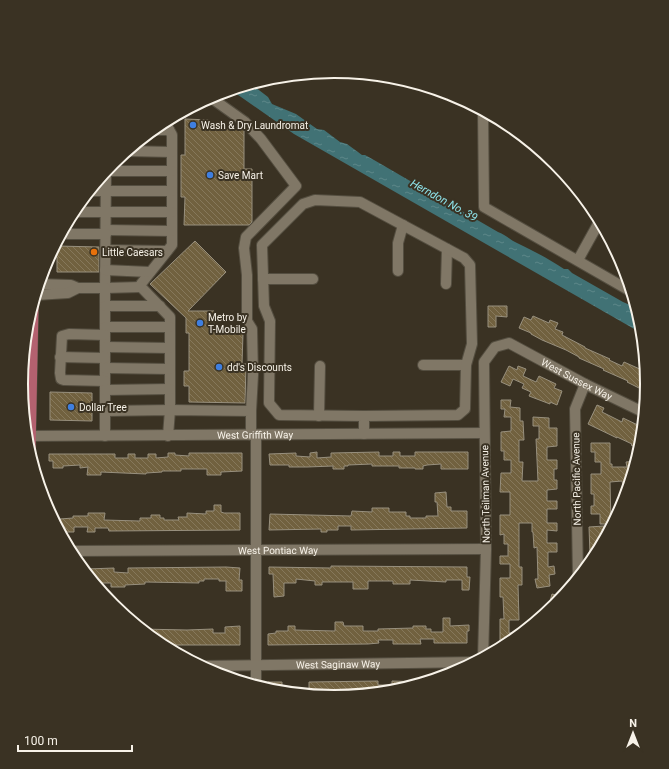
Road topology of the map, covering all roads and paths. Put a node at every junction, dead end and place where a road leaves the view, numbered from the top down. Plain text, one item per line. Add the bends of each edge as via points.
1 (216, 101) edge
2 (483, 117) edge
3 (167, 128) edge
4 (135, 151) edge
5 (172, 152) junction
6 (115, 171) edge
7 (172, 171) junction
8 (106, 180) edge
9 (106, 191) junction
10 (172, 191) junction
11 (96, 192) edge
12 (81, 212) edge
13 (106, 212) junction
14 (172, 212) junction
15 (403, 225) junction
16 (597, 226) edge
17 (172, 231) junction
18 (106, 232) junction
19 (68, 234) edge
20 (447, 249) junction
21 (106, 250) junction
22 (167, 251) junction
23 (578, 260) junction
24 (105, 270) junction
25 (398, 271) dead end
26 (150, 272) junction
27 (263, 279) junction
28 (313, 279) dead end
29 (45, 284) edge
30 (446, 284) dead end
31 (141, 287) junction
32 (78, 288) junction
33 (105, 288) junction
34 (626, 288) edge
35 (41, 295) edge
36 (105, 306) junction
37 (160, 306) junction
38 (170, 327) junction
39 (105, 331) junction
40 (509, 343) joint
41 (31, 346) edge
42 (170, 348) junction
43 (60, 357) junction
44 (105, 358) junction
45 (423, 365) dead end
46 (466, 365) junction
47 (320, 366) dead end
48 (170, 369) junction
49 (585, 384) junction
50 (105, 386) junction
51 (170, 389) junction
52 (29, 405) edge
53 (170, 410) junction
54 (639, 410) edge
55 (105, 411) junction
56 (252, 411) junction
57 (319, 416) junction
58 (364, 416) junction
59 (484, 433) junction
60 (364, 434) junction
61 (253, 435) junction
62 (33, 436) edge
63 (105, 436) junction
64 (168, 436) junction
65 (256, 549) junction
66 (486, 549) junction
67 (77, 551) edge
68 (579, 570) edge
69 (483, 652) edge
70 (464, 662) edge
71 (213, 666) edge
72 (256, 666) junction
73 (256, 681) edge

1 - 56 street via 245,122 296,186 246,237 244,248 247,321 252,328
2 - 23 street via 484,207
3 - 5 street via 172,135
4 - 5 street
5 - 7 street
6 - 7 street
7 - 10 street
8 - 9 street
9 - 10 street
9 - 11 street
9 - 13 street
10 - 14 street
12 - 13 street
13 - 14 street
13 - 18 street
14 - 17 street
15 - 20 street
15 - 25 street via 398,243
15 - 27 street via 360,202 315,200 303,204 262,245
16 - 23 street
17 - 18 street
17 - 22 street via 172,245
18 - 19 street
18 - 21 street
20 - 30 street
20 - 46 street via 464,258 470,265 472,344
21 - 22 street
21 - 24 street
22 - 26 street
23 - 34 street
24 - 26 street
24 - 33 street
26 - 31 street
27 - 28 street
27 - 57 street via 264,306 270,321 269,403 279,415
29 - 32 street via 71,285
31 - 33 street
31 - 37 street
32 - 33 street
32 - 35 street via 68,293
33 - 36 street
36 - 37 street
36 - 39 street
37 - 38 street via 170,316
38 - 39 street
38 - 42 street
39 - 43 street via 62,336
39 - 44 street
40 - 49 street, West Sussex Way
40 - 59 street, North Teilman Avenue via 494,347 484,362
41 - 52 main road
42 - 44 street
42 - 48 street
43 - 44 street
43 - 50 street via 61,379
44 - 48 street
44 - 50 street
45 - 46 street
46 - 58 street via 465,409 458,415
47 - 57 street
48 - 51 street
49 - 54 street, West Sussex Way
49 - 68 street, North Pacific Avenue via 575,409
50 - 51 street
50 - 55 street
51 - 53 street
53 - 55 street
53 - 56 street
53 - 64 street
55 - 63 street
56 - 61 street
57 - 58 street
58 - 60 street
59 - 60 street, West Griffith Way
59 - 66 street, North Teilman Avenue
60 - 61 street, West Griffith Way
61 - 64 street, West Griffith Way
61 - 65 street
62 - 63 street, West Griffith Way
63 - 64 street, West Griffith Way
65 - 66 street, West Pontiac Way
65 - 67 street, West Pontiac Way
65 - 72 street
66 - 69 street, North Teilman Avenue
70 - 72 street, West Saginaw Way
71 - 72 street, West Saginaw Way
72 - 73 street

